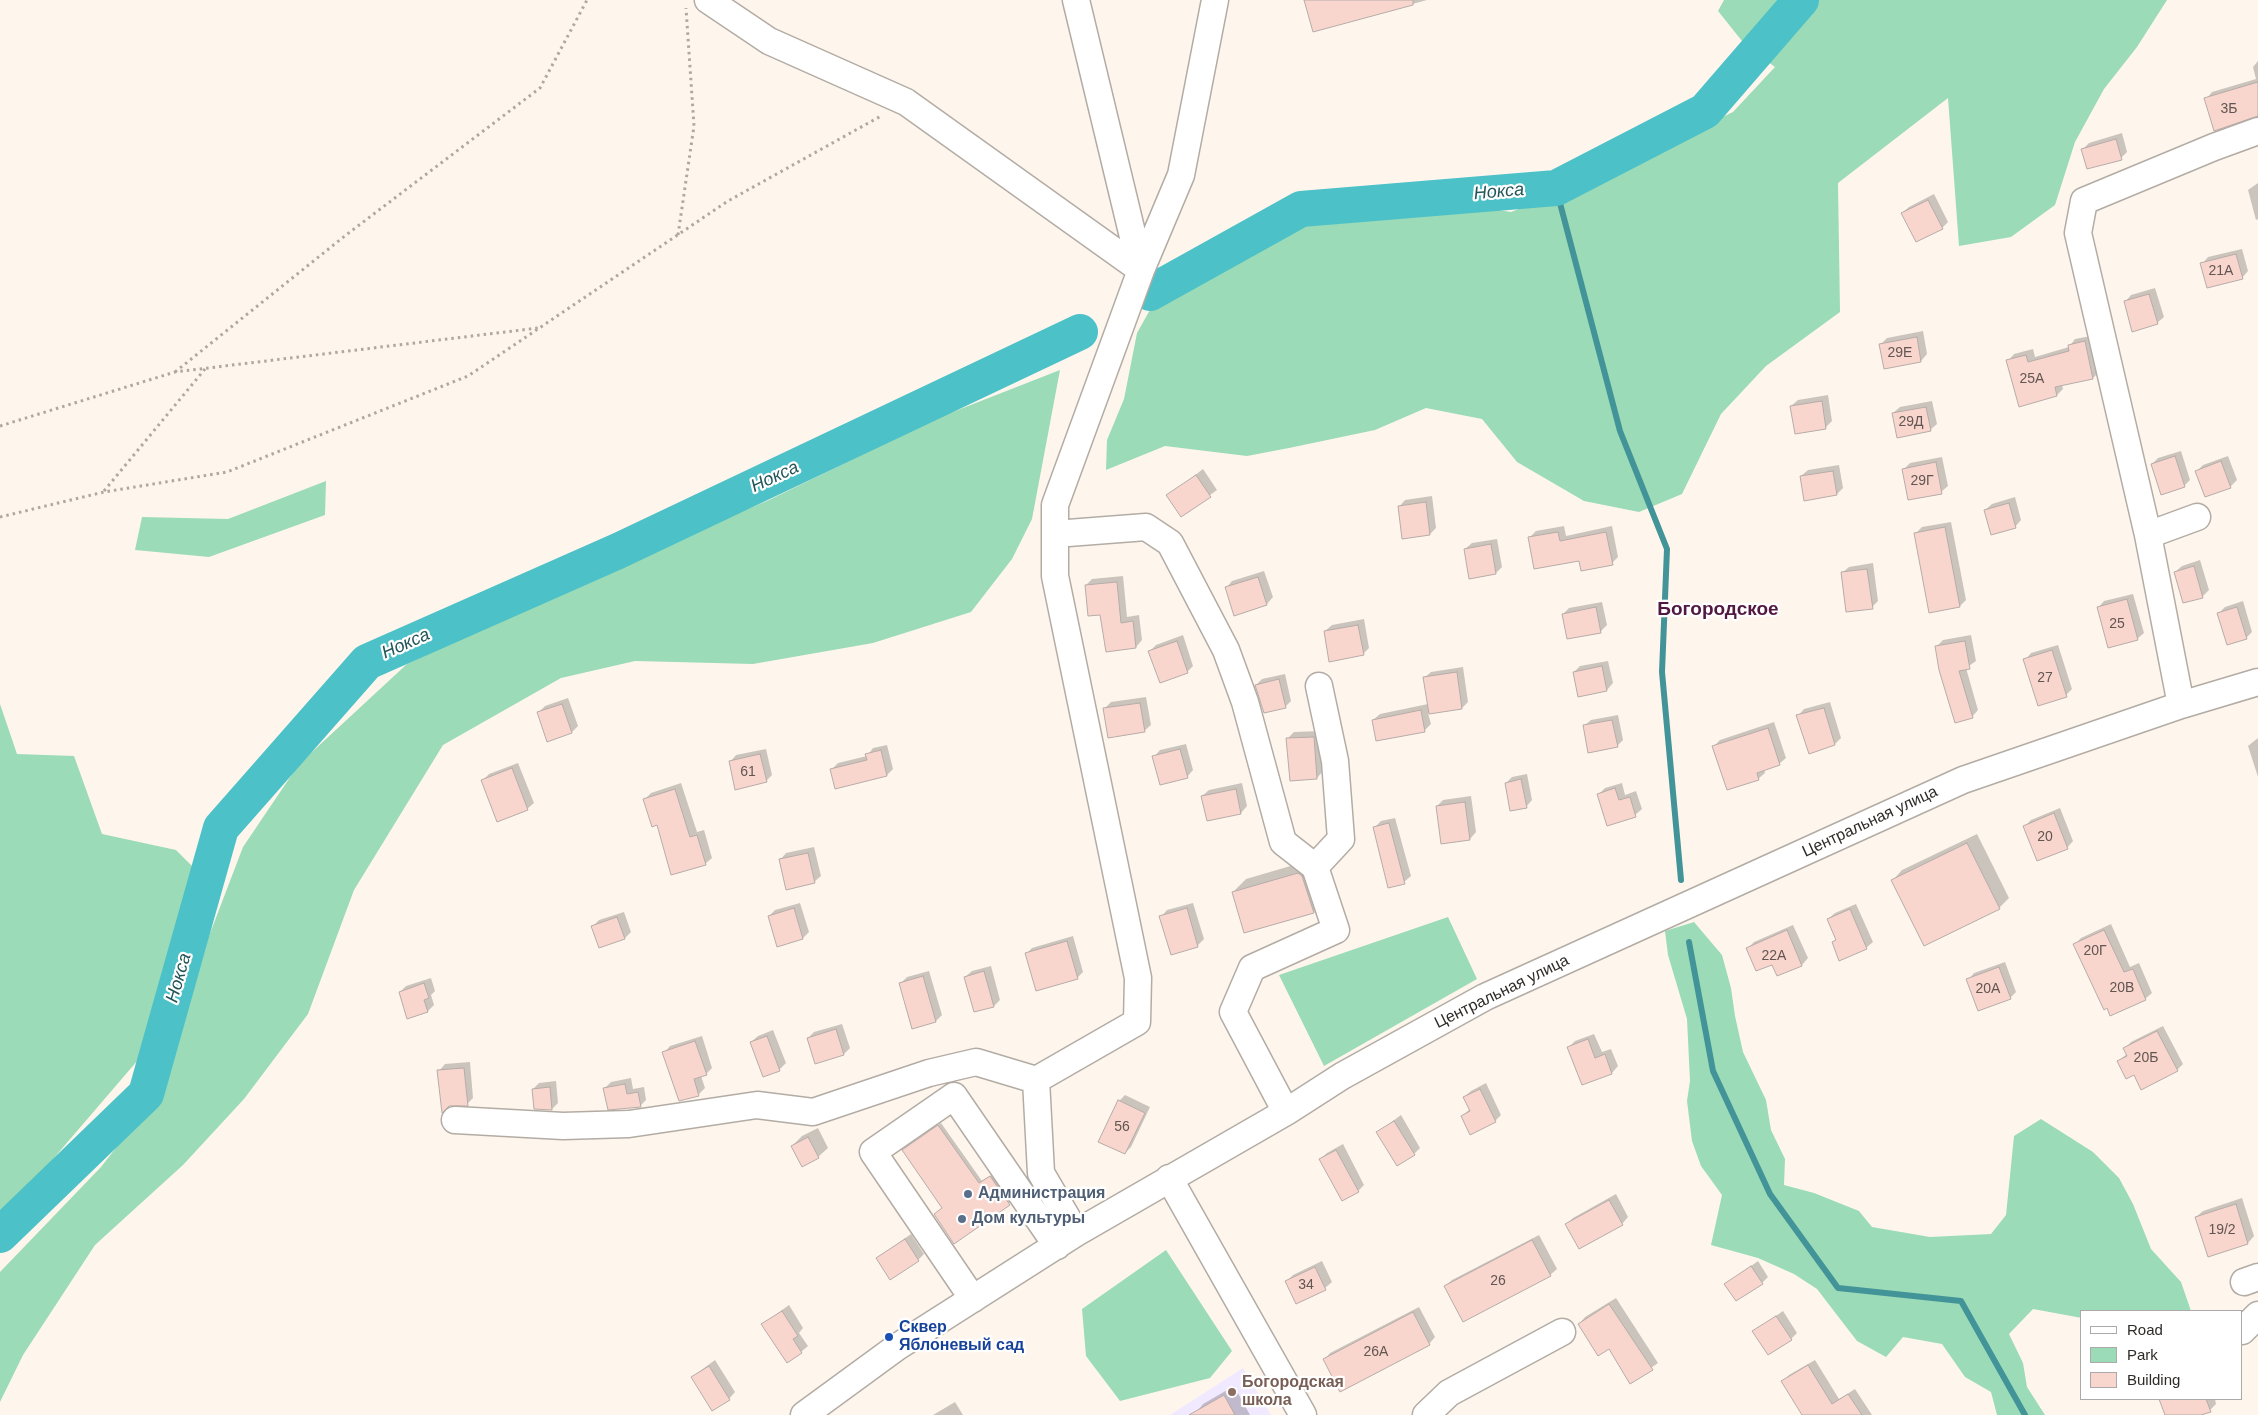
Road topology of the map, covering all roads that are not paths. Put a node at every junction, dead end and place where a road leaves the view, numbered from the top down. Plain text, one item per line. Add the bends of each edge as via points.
1 (708, 0) edge
2 (1076, 0) edge
3 (1215, 0) edge
4 (2258, 131) edge
5 (1141, 270) junction
6 (2197, 517) dead end
7 (1055, 534) junction
8 (2148, 535) junction
9 (2258, 682) edge
10 (1319, 686) dead end
11 (2180, 705) junction
12 (1315, 867) junction
13 (1036, 1080) junction
14 (1286, 1112) junction
15 (455, 1120) dead end
16 (1169, 1178) junction
17 (1066, 1239) junction
18 (973, 1299) junction
19 (2258, 1315) edge
20 (2243, 1329) edge
21 (1562, 1332) dead end
22 (804, 1415) edge
23 (1303, 1415) edge
24 (1426, 1415) edge

1 - 5 street via 769,41 906,102
2 - 5 street
3 - 5 street via 1181,175
4 - 8 street via 2084,201 2078,233
5 - 7 street via 1055,505
6 - 8 street
7 - 12 street via 1146,527 1170,543 1226,650 1245,702 1283,842
7 - 13 street via 1055,576 1138,978 1137,1022
8 - 11 street
9 - 11 street, Центральная улица
10 - 12 street via 1335,761 1341,839
11 - 14 street, Центральная улица via 1963,780 1485,997 1342,1076
12 - 14 street via 1336,930 1252,968 1233,1012
13 - 15 street via 976,1062 929,1073 813,1112 757,1105 629,1124 562,1126
13 - 17 street via 1041,1173
14 - 16 street, Центральная улица
16 - 17 street, Центральная улица
16 - 23 street
17 - 18 street, Центральная улица
17 - 18 street via 954,1096 872,1152
18 - 22 street, Центральная улица via 897,1347
19 - 20 street
21 - 24 street via 1450,1393

